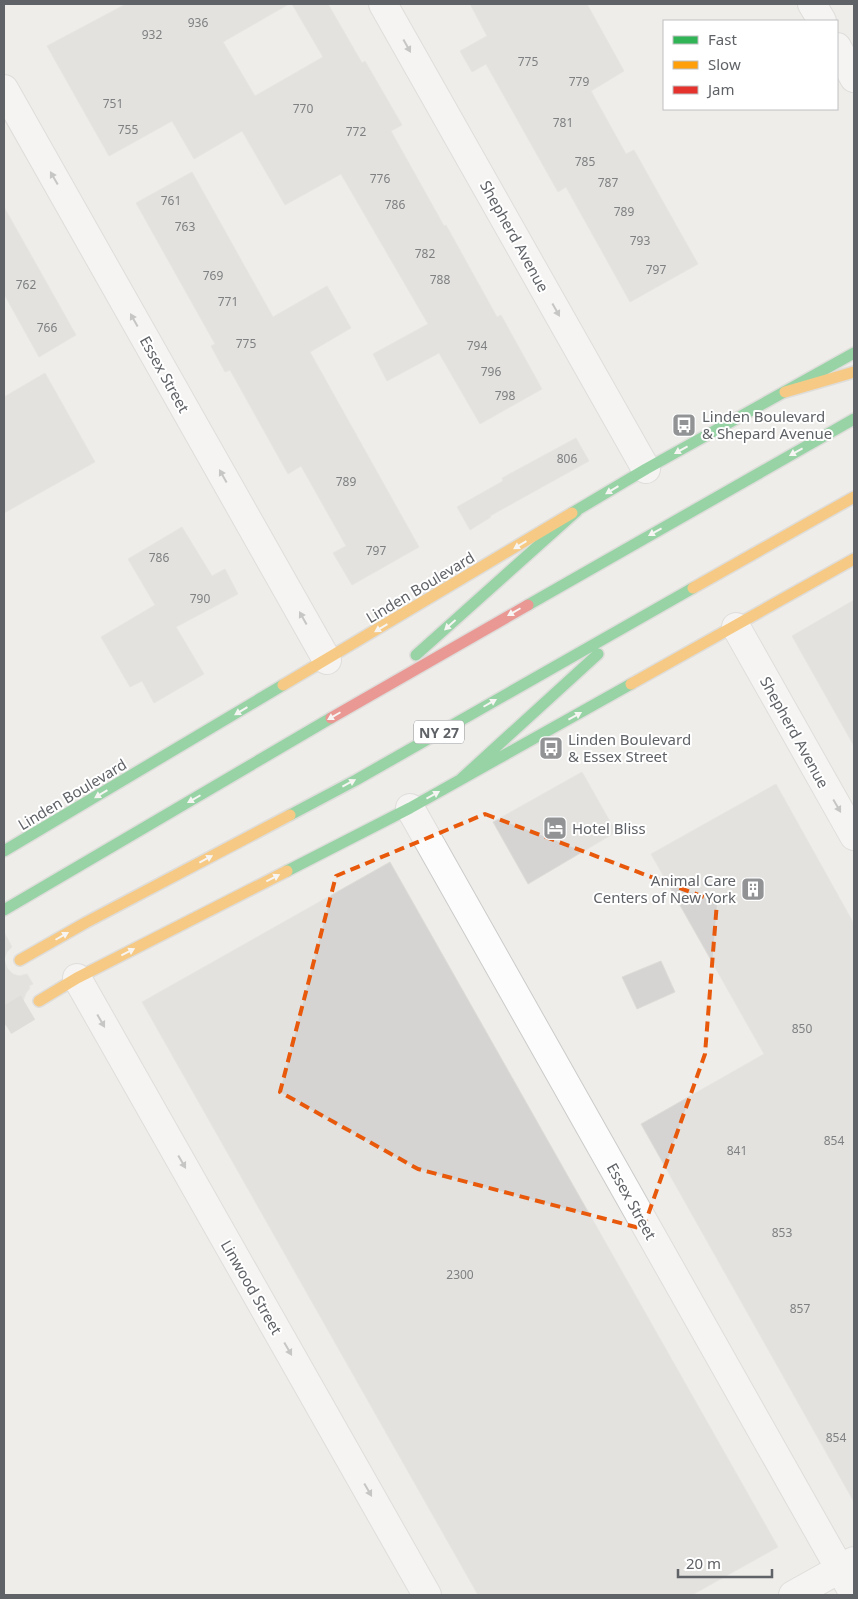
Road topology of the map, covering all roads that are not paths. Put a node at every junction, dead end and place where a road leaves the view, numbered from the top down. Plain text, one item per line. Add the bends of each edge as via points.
1 (383, 4) edge
2 (812, 4) edge
3 (821, 20) edge
4 (838, 49) edge
5 (854, 78) edge
6 (4, 89) edge
7 (854, 353) edge
8 (854, 372) edge
9 (784, 392) junction
10 (854, 420) edge
11 (646, 469) junction
12 (854, 497) edge
13 (854, 505) edge
14 (577, 511) junction
15 (822, 515) junction
16 (854, 559) edge
17 (636, 620) junction
18 (736, 627) junction
19 (327, 660) junction
20 (376, 692) junction
21 (461, 779) junction
22 (410, 808) junction
23 (854, 836) edge
24 (4, 850) edge
25 (4, 910) edge
26 (20, 960) dead end
27 (77, 978) junction
28 (40, 1001) tunnel mouth
29 (847, 1565) edge
30 (854, 1594) edge
31 (427, 1595) edge
32 (792, 1595) edge

1 -> 11 street, Shepherd Avenue
2 - 3 street
4 - 5 street
19 -> 6 street, Essex Street
7 - 9 main road, Linden Boulevard
8 - 9 main road
9 -> 11 main road, Linden Boulevard
10 -> 20 main road
11 -> 14 main road, Linden Boulevard
12 - 15 main road, NY 27
13 - 15 main road
14 -> 19 main road, Linden Boulevard
14 -> 20 main road
15 - 17 main road, NY 27
16 - 18 main road
17 - 21 main road
26 -> 17 main road, NY 27 via 356,780
21 -> 18 main road
18 -> 23 street, Shepherd Avenue
19 -> 24 main road, Linden Boulevard
20 -> 25 main road
22 -> 21 main road
27 -> 22 main road
22 - 29 street, Essex Street
27 - 28 main road
27 -> 31 street, Linwood Street
29 - 30 street, Essex Street
29 - 32 street

